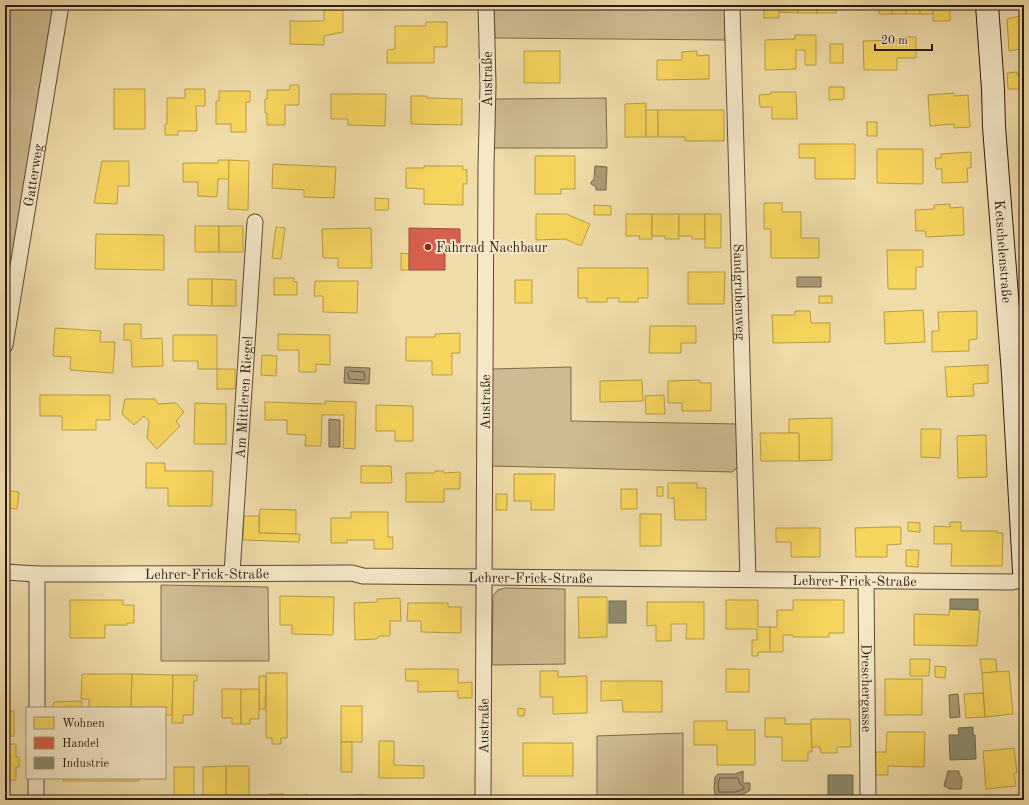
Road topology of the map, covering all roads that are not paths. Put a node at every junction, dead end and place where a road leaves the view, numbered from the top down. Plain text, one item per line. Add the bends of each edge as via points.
1 (61, 5) edge
2 (486, 5) edge
3 (732, 5) edge
4 (987, 5) edge
5 (255, 222) dead end
6 (5, 345) edge
7 (1024, 571) edge
8 (5, 572) edge
9 (232, 573) junction
10 (37, 574) junction
11 (484, 577) junction
12 (748, 579) junction
13 (1024, 579) edge
14 (866, 581) junction
15 (37, 707) edge
16 (36, 779) edge
17 (868, 796) dead end
18 (36, 800) edge
19 (483, 800) edge

1 - 6 street, Gatterweg
2 - 11 street, Austraße via 488,85
3 - 12 street, Sandgrubenweg
4 - 7 main road, Ketschelenstraße
5 - 9 street, Am Mittleren Riegel
8 - 10 street
9 - 10 street, Lehrer-Frick-Straße
9 - 11 street, Lehrer-Frick-Straße
10 - 15 street
11 - 12 street, Lehrer-Frick-Straße
11 - 19 street, Austraße
12 - 14 street, Lehrer-Frick-Straße
13 - 14 street, Lehrer-Frick-Straße via 1016,582
14 - 17 street, Dreschergasse
16 - 18 street

